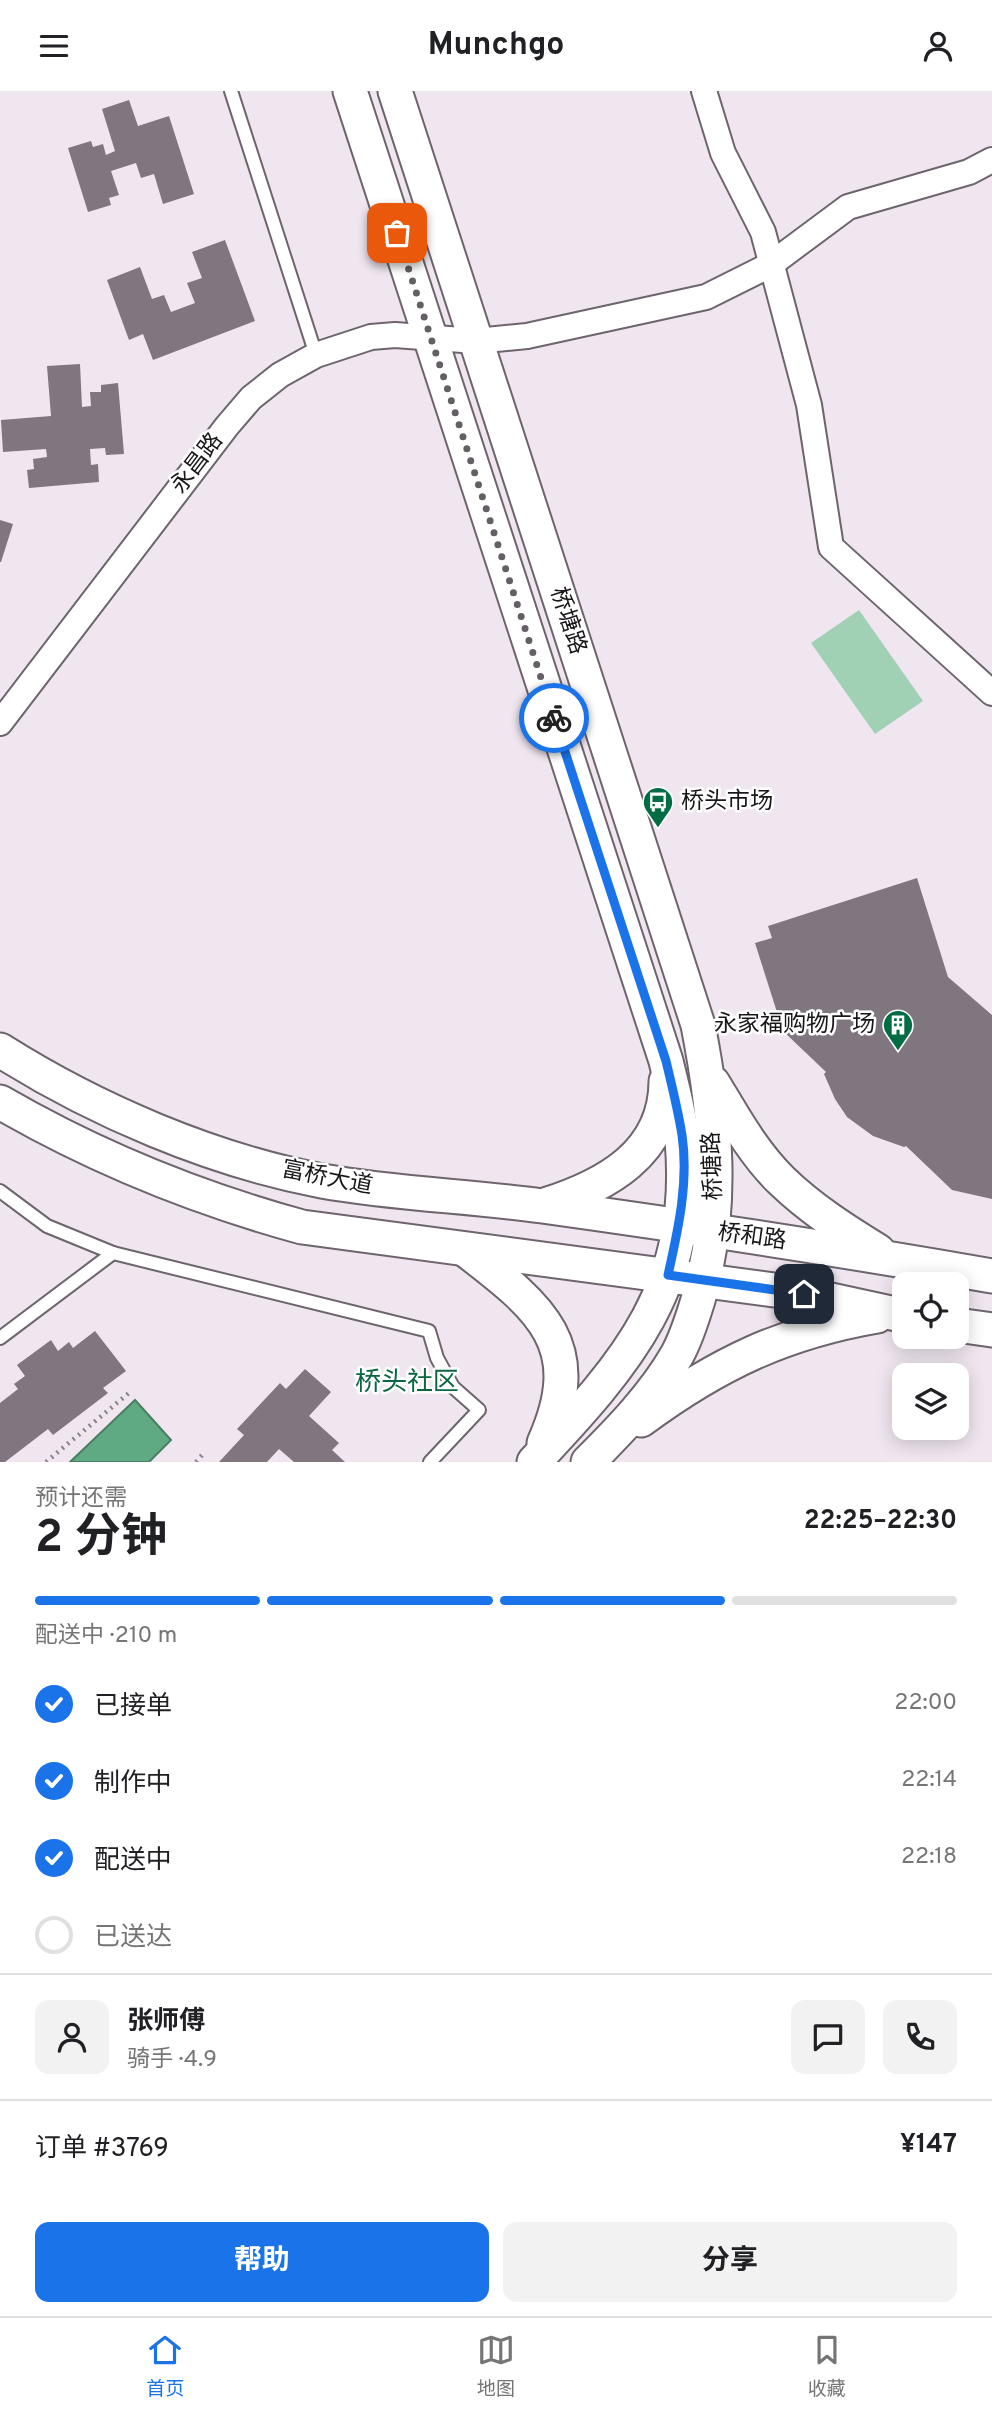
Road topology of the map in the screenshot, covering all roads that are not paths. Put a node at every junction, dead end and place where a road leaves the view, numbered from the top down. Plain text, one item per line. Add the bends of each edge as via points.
1 (231, 91) edge
2 (350, 91) edge
3 (395, 91) edge
4 (704, 91) edge
5 (992, 160) edge
6 (770, 265) junction
7 (431, 338) junction
8 (476, 341) junction
9 (316, 355) junction
10 (992, 693) edge
11 (0, 723) edge
12 (0, 1050) edge
13 (666, 1061) junction
14 (708, 1076) junction
15 (0, 1102) edge
16 (379, 1189) junction
17 (0, 1191) edge
18 (541, 1206) junction
19 (678, 1227) junction
20 (714, 1232) junction
21 (369, 1238) junction
22 (465, 1250) junction
23 (113, 1252) junction
24 (889, 1258) junction
25 (668, 1275) junction
26 (992, 1276) edge
27 (704, 1280) junction
28 (892, 1314) edge
29 (892, 1316) edge
30 (969, 1327) edge
31 (992, 1330) edge
32 (0, 1338) edge
33 (595, 1455) edge
34 (535, 1461) edge
35 (430, 1462) edge

1 - 9 lane
2 - 7 main road, 桥塘路
3 - 8 main road, 桥塘路
4 - 6 street via 723,153 763,232
5 - 6 street, 永昌路 via 970,172 848,207
6 - 8 street, 永昌路 via 706,297 527,336
6 - 10 street via 809,405 831,547
7 - 8 street, 永昌路
7 - 9 street, 永昌路 via 370,337
7 - 13 main road, 桥塘路
8 - 14 main road, 桥塘路 via 698,1025
9 - 11 street, 永昌路 via 251,398
12 - 16 main road, 富桥大道 via 82,1098 206,1149 320,1181
13 - 18 main road via 662,1110 639,1153 602,1183
13 - 19 main road, 桥塘路 via 682,1138
14 - 20 main road, 桥塘路 via 717,1173
14 - 24 main road via 756,1151 781,1180 831,1222
15 - 21 main road via 106,1157 215,1201 302,1227
16 - 18 main road, 富桥大道
16 - 21 main road
17 - 23 lane via 47,1226
18 - 19 main road, 富桥大道
19 - 20 main road, 桥和路
19 - 25 main road, 桥塘路
20 - 24 main road, 桥和路
20 - 27 main road, 桥塘路
21 - 22 main road
22 - 25 main road
22 - 34 main road via 533,1306 555,1345 560,1394 552,1426
23 - 32 lane
23 - 35 lane via 429,1331 453,1387 479,1410
24 - 26 main road, 桥和路
25 - 27 main road, 桥和路
25 - 34 main road via 632,1348
27 - 28 main road, 桥和路 via 804,1294
27 - 33 main road via 676,1356 644,1402
29 - 33 main road via 833,1325 757,1349 672,1397
30 - 31 main road

